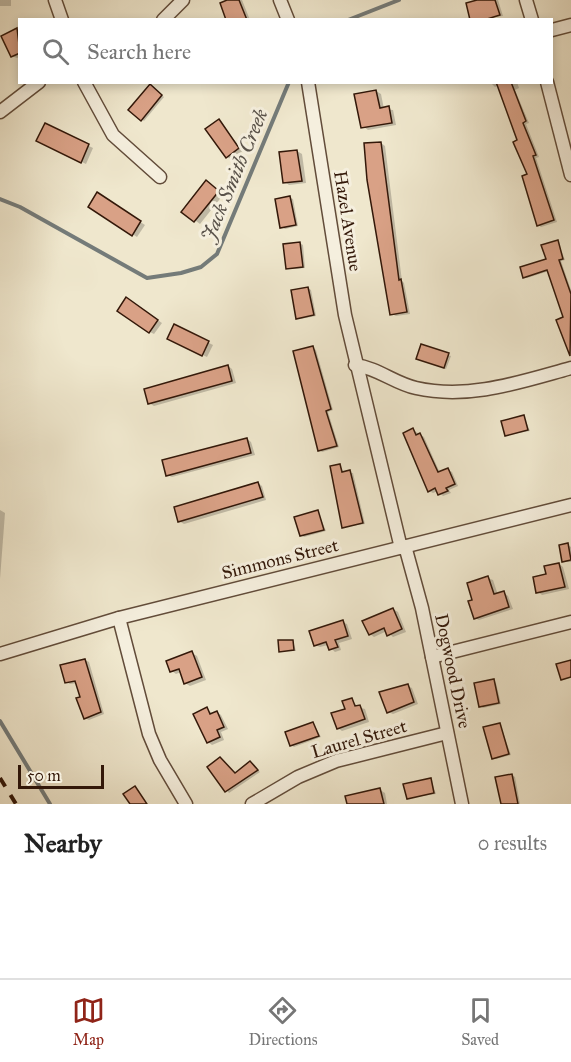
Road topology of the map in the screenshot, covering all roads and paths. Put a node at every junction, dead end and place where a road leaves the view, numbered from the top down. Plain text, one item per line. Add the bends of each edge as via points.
1 (55, 0) edge
2 (183, 0) edge
3 (280, 0) edge
4 (526, 0) edge
5 (61, 18) edge
6 (165, 18) edge
7 (287, 18) edge
8 (531, 18) edge
9 (571, 25) edge
10 (553, 30) edge
11 (36, 84) edge
12 (85, 84) edge
13 (308, 84) edge
14 (548, 84) edge
15 (0, 112) edge
16 (571, 175) edge
17 (160, 177) dead end
18 (355, 365) junction
19 (571, 368) edge
20 (571, 505) edge
21 (403, 547) junction
22 (119, 618) junction
23 (571, 622) edge
24 (0, 654) edge
25 (432, 657) junction
26 (447, 732) junction
27 (186, 804) edge
28 (252, 804) edge
29 (462, 804) edge

1 - 5 street
2 - 6 street
3 - 7 street
4 - 8 street
9 - 10 street
11 - 15 street
12 - 17 street via 113,135
13 - 18 street, Hazel Avenue
14 - 16 street
18 - 19 street via 371,367 414,388 456,393 488,390
18 - 21 street, Hazel Avenue
20 - 21 street, Simmons Street
21 - 22 street, Simmons Street
21 - 25 street, Dogwood Drive
22 - 24 street, Simmons Street
22 - 27 street via 150,734
23 - 25 street
25 - 26 street, Dogwood Drive
26 - 28 street, Laurel Street via 336,761 298,777
26 - 29 street, Dogwood Drive

